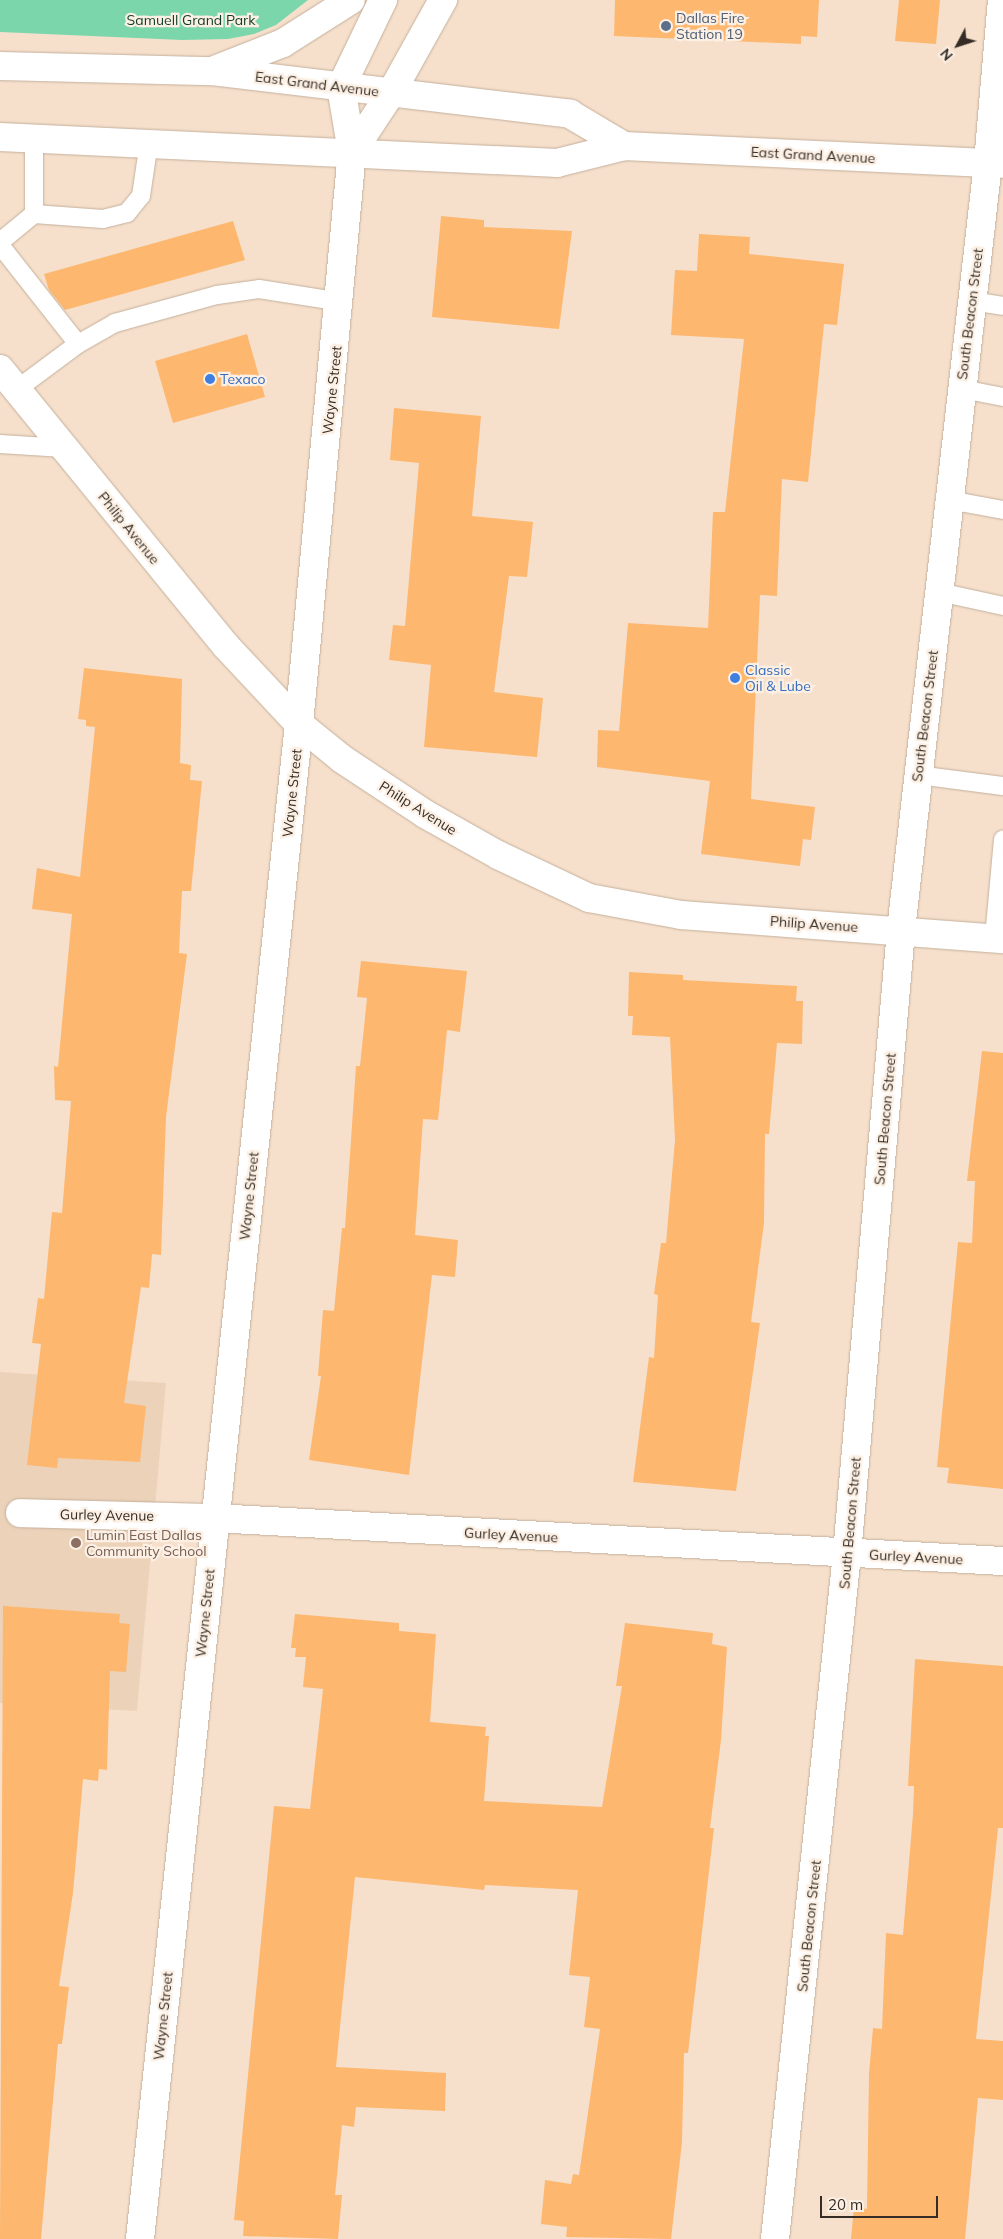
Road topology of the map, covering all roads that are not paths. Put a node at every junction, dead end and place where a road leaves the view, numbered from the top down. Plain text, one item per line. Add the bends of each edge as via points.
1 (351, 0) edge
2 (383, 0) edge
3 (443, 0) edge
4 (1002, 0) edge
5 (0, 66) edge
6 (212, 71) junction
7 (342, 87) junction
8 (391, 93) junction
9 (0, 137) edge
10 (34, 138) junction
11 (149, 142) junction
12 (624, 146) junction
13 (352, 152) junction
14 (995, 163) edge
15 (34, 214) junction
16 (0, 244) edge
17 (341, 302) junction
18 (972, 302) junction
19 (1003, 306) edge
20 (78, 344) junction
21 (8, 380) edge
22 (962, 388) junction
23 (1003, 397) edge
24 (0, 444) edge
25 (64, 448) junction
26 (949, 500) junction
27 (1003, 510) edge
28 (939, 592) junction
29 (1003, 606) edge
30 (299, 724) junction
31 (918, 775) junction
32 (1003, 786) edge
33 (1003, 839) edge
34 (901, 930) junction
35 (998, 938) edge
36 (20, 1513) dead end
37 (214, 1518) junction
38 (847, 1554) junction
39 (1003, 1561) edge
40 (140, 2239) edge
41 (775, 2239) edge

1 - 6 street via 283,43
2 - 7 street
3 - 8 street
4 - 14 street, South Beacon Street
5 - 6 street, East Grand Avenue
6 - 7 street, East Grand Avenue
7 - 8 street, East Grand Avenue
7 - 13 street, Wayne Street
8 - 12 street, East Grand Avenue via 570,114
8 - 13 street
9 - 10 street, East Grand Avenue
10 - 11 street, East Grand Avenue
10 - 15 lane
11 - 13 street, East Grand Avenue
11 - 15 lane via 141,196 127,213 103,219
12 - 13 street, East Grand Avenue via 557,163
12 - 14 street, East Grand Avenue
13 - 17 street, Wayne Street
14 - 18 street, South Beacon Street
15 - 16 lane
16 - 20 lane
17 - 20 lane via 259,289 217,295 115,323
17 - 30 street, Wayne Street
18 - 19 lane
18 - 22 street, South Beacon Street
20 - 21 lane
21 - 25 street, Philip Avenue
22 - 23 lane
22 - 26 street, South Beacon Street
24 - 25 lane
25 - 30 street, Philip Avenue via 226,646
26 - 27 lane
26 - 28 street, South Beacon Street
28 - 29 lane
28 - 31 street, South Beacon Street
30 - 34 street, Philip Avenue via 342,759 425,814 498,855 589,898 682,915
30 - 37 street, Wayne Street
31 - 32 lane
31 - 34 street, South Beacon Street
33 - 35 lane
34 - 35 street, Philip Avenue
34 - 38 street, South Beacon Street
36 - 37 street, Gurley Avenue
37 - 38 street, Gurley Avenue
37 - 40 street, Wayne Street
38 - 39 street, Gurley Avenue
38 - 41 street, South Beacon Street

